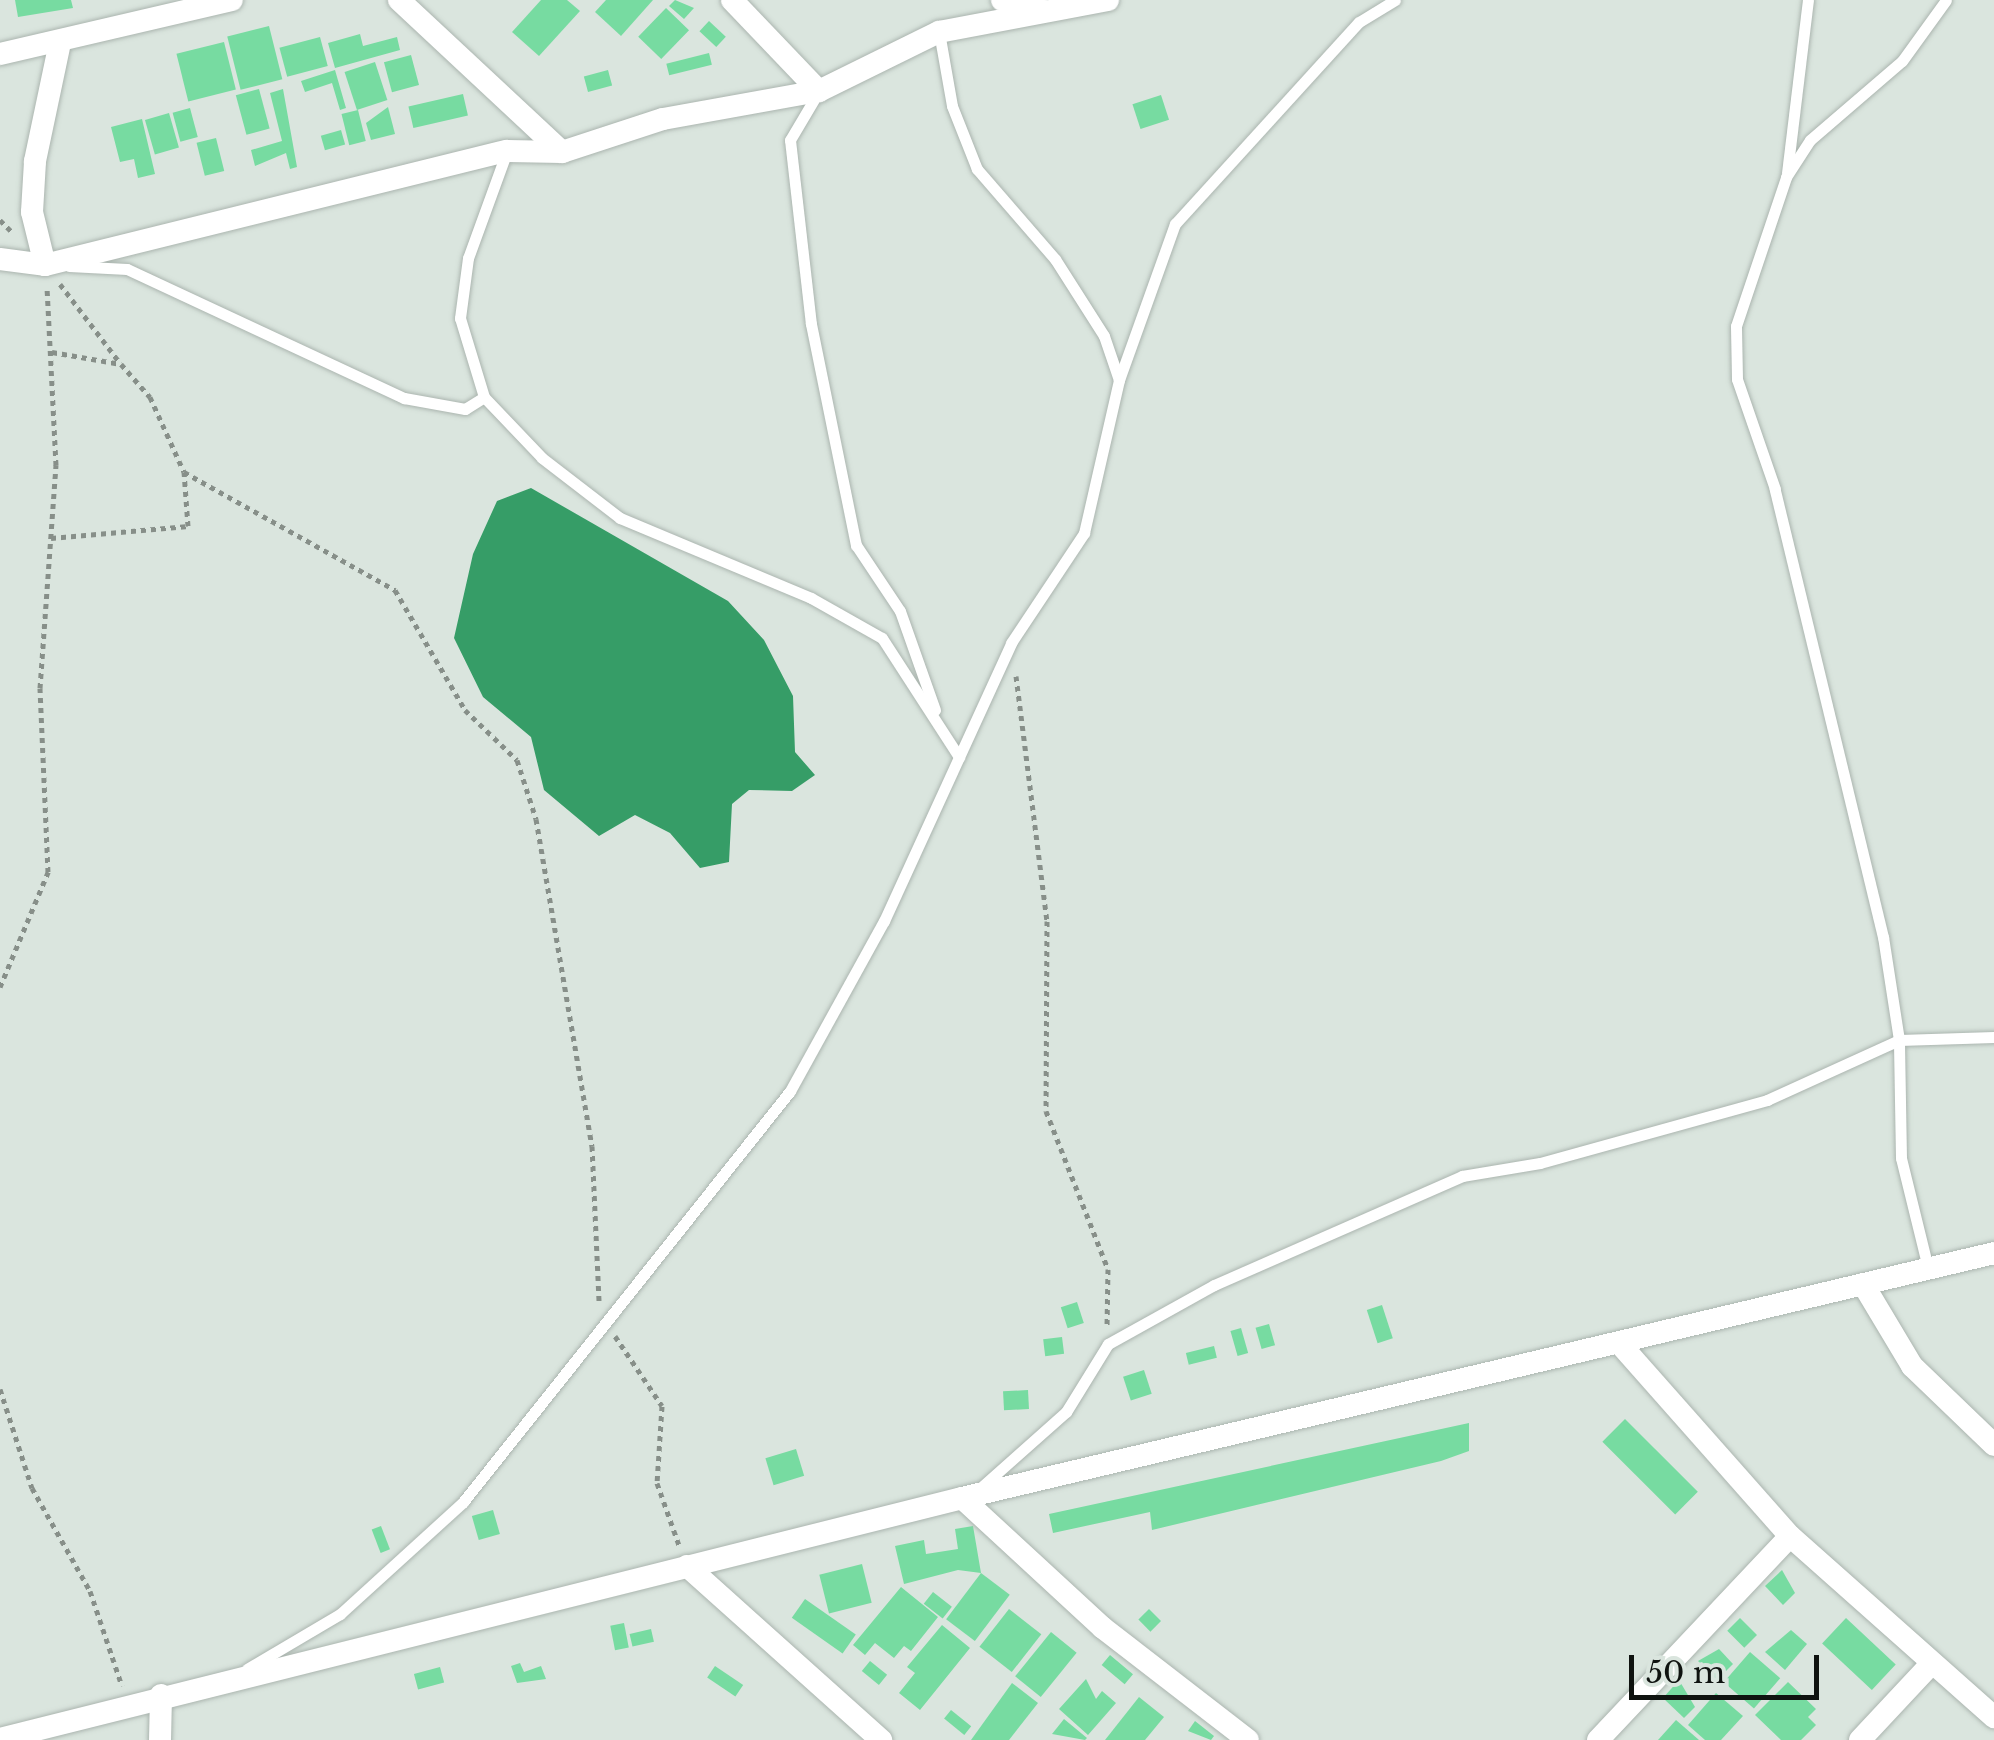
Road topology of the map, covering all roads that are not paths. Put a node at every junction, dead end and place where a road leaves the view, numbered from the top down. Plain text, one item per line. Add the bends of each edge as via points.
1 (232, 0) edge
2 (399, 0) edge
3 (732, 0) edge
4 (1002, 0) edge
5 (1108, 0) edge
6 (1396, 0) edge
7 (1808, 0) edge
8 (1946, 0) edge
9 (1059, 8) edge
10 (939, 32) junction
11 (60, 42) junction
12 (0, 54) edge
13 (819, 91) junction
14 (506, 104) junction
15 (507, 151) junction
16 (562, 152) junction
17 (1786, 177) junction
18 (0, 259) edge
19 (45, 265) junction
20 (1119, 380) junction
21 (484, 397) junction
22 (942, 730) junction
23 (959, 757) junction
24 (1994, 1037) edge
25 (1899, 1040) junction
26 (1994, 1252) edge
27 (1928, 1268) junction
28 (1863, 1284) junction
29 (1620, 1344) junction
30 (1994, 1445) edge
31 (967, 1497) junction
32 (1790, 1536) junction
33 (687, 1566) junction
34 (1932, 1663) junction
35 (225, 1682) junction
36 (162, 1696) junction
37 (1994, 1717) edge
38 (0, 1740) edge
39 (160, 1740) edge
40 (880, 1740) edge
41 (1248, 1740) edge
42 (1598, 1740) edge
43 (1860, 1740) edge

1 - 11 street
2 - 14 street
3 - 13 street
4 - 9 street
5 - 9 street
6 - 20 lane via 1360,22 1174,224
7 - 17 lane
8 - 17 lane via 1902,61 1810,140
9 - 10 street
10 - 13 street
10 - 20 lane via 952,106 977,169 1055,259 1104,336
11 - 12 street
11 - 19 street via 34,178 32,212
13 - 16 street via 663,119
13 - 22 lane via 790,140 811,324 856,545 900,611
14 - 15 street
14 - 16 street
15 - 16 street
15 - 19 street
15 - 21 lane via 468,258 460,318
17 - 25 lane via 1736,326 1737,379 1775,489 1828,697
18 - 19 street
19 - 21 lane via 128,269 404,398 465,409
20 - 23 lane via 1084,533 1012,643
21 - 22 lane via 542,458 620,518 811,598 882,638
22 - 23 lane
23 - 35 lane via 884,921 790,1091 605,1316 498,1462 399,1568 340,1614
24 - 25 lane
25 - 27 lane via 1901,1158
25 - 31 lane via 1766,1100 1540,1164 1462,1176 1214,1285 1108,1344 1066,1412
26 - 27 street
27 - 28 street
28 - 29 street
28 - 30 street via 1912,1366
29 - 31 street
29 - 32 street
31 - 33 street
31 - 41 street via 1103,1628
32 - 34 street
32 - 42 street
33 - 35 street
33 - 40 street
34 - 37 street
34 - 43 street
35 - 36 street
36 - 38 street
36 - 39 street

